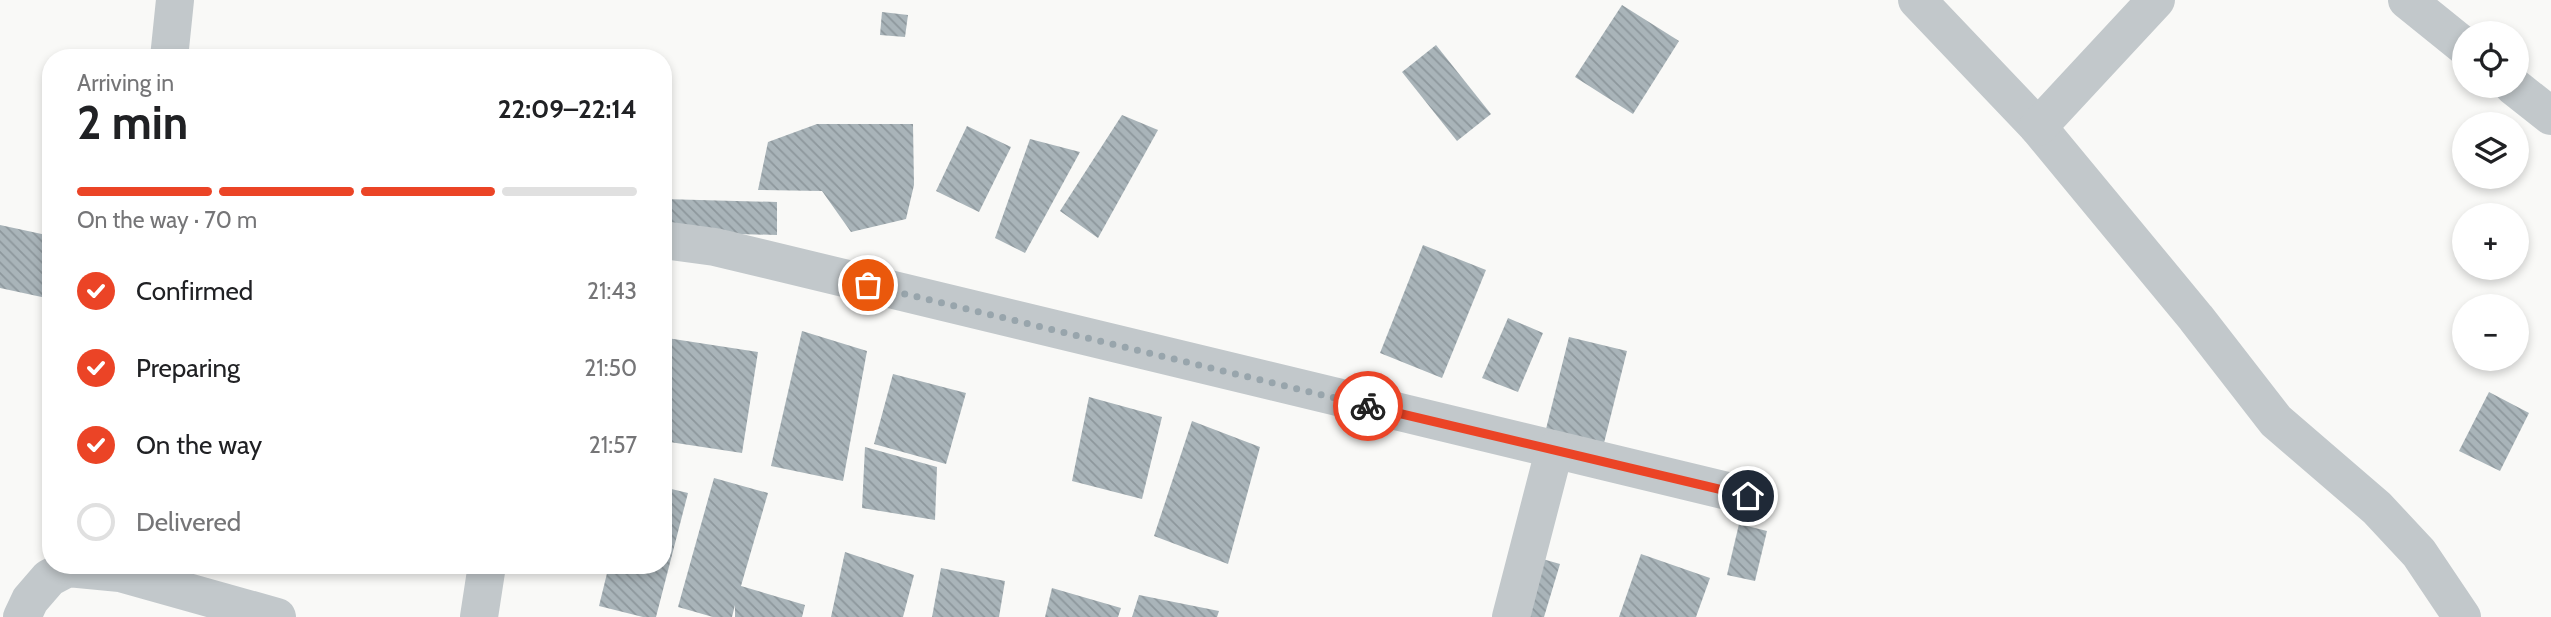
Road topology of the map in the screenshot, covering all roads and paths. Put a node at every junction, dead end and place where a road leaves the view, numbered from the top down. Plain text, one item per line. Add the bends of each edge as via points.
1 (175, 0) edge
2 (1917, 0) edge
3 (2156, 0) edge
4 (2407, 0) edge
5 (2452, 36) edge
6 (170, 49) edge
7 (2529, 98) edge
8 (2551, 116) edge
9 (2038, 127) junction
10 (672, 241) edge
11 (1555, 451) junction
12 (1748, 496) dead end
13 (56, 574) edge
14 (124, 574) edge
15 (486, 574) edge
16 (2454, 614) edge
17 (22, 617) edge
18 (277, 617) edge
19 (479, 617) edge
20 (1511, 617) edge

1 - 6 street
2 - 9 street
3 - 9 street
4 - 5 street
7 - 8 street
9 - 16 street via 2276,421 2377,508 2418,553
10 - 11 street via 715,247
11 - 12 street
11 - 20 street
13 - 17 street via 30,600
14 - 18 street
15 - 19 street

